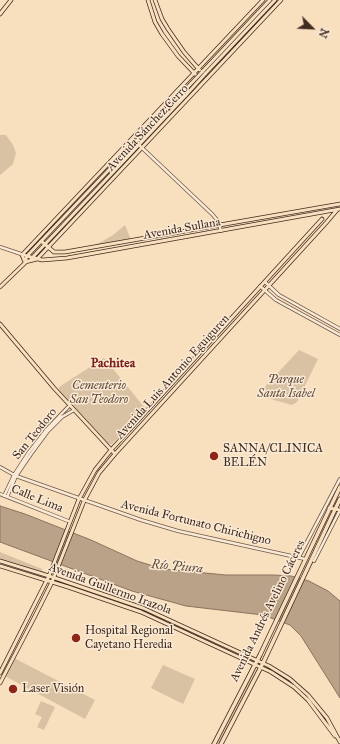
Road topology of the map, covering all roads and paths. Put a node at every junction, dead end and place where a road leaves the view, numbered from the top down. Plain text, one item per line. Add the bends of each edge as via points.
1 (11, 0) edge
2 (148, 0) edge
3 (155, 0) edge
4 (263, 0) edge
5 (270, 0) edge
6 (275, 0) edge
7 (281, 0) edge
8 (0, 13) edge
9 (198, 69) junction
10 (204, 73) junction
11 (194, 74) junction
12 (207, 78) junction
13 (203, 83) junction
14 (185, 93) junction
15 (139, 145) junction
16 (142, 148) junction
17 (86, 200) junction
18 (90, 203) junction
19 (340, 204) edge
20 (338, 210) edge
21 (322, 218) dead end
22 (220, 225) junction
23 (221, 231) junction
24 (41, 242) junction
25 (46, 246) junction
26 (0, 248) edge
27 (22, 255) junction
28 (27, 256) junction
29 (32, 258) junction
30 (37, 259) junction
31 (25, 262) junction
32 (264, 281) junction
33 (260, 285) junction
34 (268, 286) junction
35 (0, 287) edge
36 (264, 290) junction
37 (0, 324) edge
38 (340, 329) edge
39 (340, 335) edge
40 (70, 405) junction
41 (74, 410) junction
42 (111, 450) junction
43 (115, 454) junction
44 (0, 467) edge
45 (15, 476) junction
46 (340, 478) edge
47 (340, 487) edge
48 (0, 494) edge
49 (5, 496) junction
50 (79, 499) junction
51 (340, 499) edge
52 (84, 501) junction
53 (329, 508) junction
54 (335, 509) junction
55 (340, 510) edge
56 (68, 521) dead end
57 (299, 557) junction
58 (305, 559) junction
59 (0, 561) edge
60 (314, 561) dead end
61 (0, 566) edge
62 (55, 568) junction
63 (51, 576) junction
64 (47, 580) junction
65 (52, 582) junction
66 (80, 586) junction
67 (79, 590) junction
68 (257, 660) junction
69 (264, 663) junction
70 (255, 664) junction
71 (261, 667) junction
72 (0, 673) edge
73 (0, 683) edge
74 (330, 726) junction
75 (339, 741) edge
76 (214, 744) edge
77 (221, 744) edge

1 - 8 main road
2 - 11 main road via 162,34
3 - 9 main road via 168,29
4 - 9 main road, Avenida Sánchez Cerro
5 - 10 main road, Avenida Sánchez Cerro
6 - 10 main road, Avenida Sánchez Cerro
7 - 12 main road, Avenida Sánchez Cerro
9 - 11 main road, Avenida Sánchez Cerro
9 - 12 main road
10 - 14 main road, Avenida Sánchez Cerro, bridge
11 - 13 main road
11 - 27 main road, Avenida Sánchez Cerro
12 - 13 main road, Avenida Sánchez Cerro
13 - 16 main road, Avenida Sánchez Cerro
14 - 15 main road, Avenida Sánchez Cerro
14 - 24 main road, Avenida Sánchez Cerro
15 - 16 street
15 - 17 main road, Avenida Sánchez Cerro
16 - 18 main road, Avenida Sánchez Cerro
16 - 22 street via 212,214
17 - 18 main road
17 - 25 main road, Avenida Sánchez Cerro
18 - 25 main road, Avenida Sánchez Cerro
19 - 22 main road, Avenida Sullana
20 - 23 main road, Avenida Sullana
20 - 34 main road, Avenida Luis Antonio Eguiguren
21 - 32 main road, Avenida Luis Antonio Eguiguren
22 - 23 street
22 - 25 main road, Avenida Sullana via 65,252 54,252
23 - 30 main road, Avenida Sullana via 67,258
24 - 25 main road, Avenida Sullana
24 - 28 main road, Avenida Sánchez Cerro
25 - 29 main road, Avenida Sánchez Cerro
25 - 30 main road, Avenida Sánchez Cerro
26 - 27 street
27 - 28 street
27 - 31 main road
28 - 29 main road, Avenida Sullana
28 - 31 main road, Avenida Sánchez Cerro
29 - 30 main road, Avenida Sullana
29 - 31 main road, Avenida Sánchez Cerro
30 - 31 main road
31 - 35 main road, Avenida Sánchez Cerro
32 - 33 main road, Avenida Luis Antonio Eguiguren
32 - 34 street
33 - 36 street
33 - 42 main road, Avenida Luis Antonio Eguiguren
34 - 36 main road, Avenida Luis Antonio Eguiguren
34 - 38 street via 279,295
36 - 39 street via 276,300
36 - 43 main road, Avenida Luis Antonio Eguiguren
37 - 40 main road
40 - 41 main road
40 - 45 street, San Teodoro via 47,429
41 - 42 main road
41 - 45 street, San Teodoro via 62,417 48,431
42 - 43 main road
42 - 50 main road, Avenida Luis Antonio Eguiguren via 95,470
43 - 52 main road, Avenida Luis Antonio Eguiguren via 99,473
44 - 45 street, Avenida Fortunato Chirichigno
45 - 49 street, San Teodoro
45 - 50 street, Avenida Fortunato Chirichigno
46 - 57 street, Avenida Andrés Avelino Cáceres
47 - 53 highway, Avenida Andrés Avelino Cáceres
48 - 49 street, Calle Lima
49 - 56 street, Calle Lima
50 - 52 street, Avenida Fortunato Chirichigno
50 - 62 main road, Avenida Luis Antonio Eguiguren
51 - 54 highway, Avenida Andrés Avelino Cáceres
52 - 57 street, Avenida Fortunato Chirichigno via 178,530
52 - 62 main road, Avenida Luis Antonio Eguiguren
53 - 54 main road
53 - 58 highway, Avenida Andrés Avelino Cáceres
54 - 55 main road
54 - 69 highway, Avenida Andrés Avelino Cáceres
55 - 60 street, Avenida Andrés Avelino Cáceres
57 - 58 street, Avenida Fortunato Chirichigno
58 - 68 highway, Avenida Andrés Avelino Cáceres
59 - 63 main road, Avenida Guillermo Irazola
61 - 64 main road, Avenida Guillermo Irazola
62 - 63 main road, Avenida Luis Antonio Eguiguren
63 - 64 main road, Avenida Luis Antonio Eguiguren
63 - 65 main road
63 - 66 main road, Avenida Guillermo Irazola
64 - 65 main road, Avenida Guillermo Irazola
64 - 72 main road, Avenida Luis Antonio Eguiguren
65 - 67 main road, Avenida Guillermo Irazola
65 - 73 main road
66 - 67 main road
66 - 68 main road, Avenida Guillermo Irazola via 143,608
67 - 70 main road, Avenida Guillermo Irazola via 141,612
68 - 69 main road, Avenida Guillermo Irazola
68 - 70 highway, Avenida Andrés Avelino Cáceres
69 - 71 highway, Avenida Andrés Avelino Cáceres
69 - 74 main road, Avenida Guillermo Irazola via 298,685 314,701
70 - 71 main road, Avenida Guillermo Irazola
70 - 76 highway, Avenida Andrés Avelino Cáceres
71 - 74 main road, Avenida Guillermo Irazola via 298,691
71 - 77 highway, Avenida Andrés Avelino Cáceres
74 - 75 main road, Avenida Guillermo Irazola

